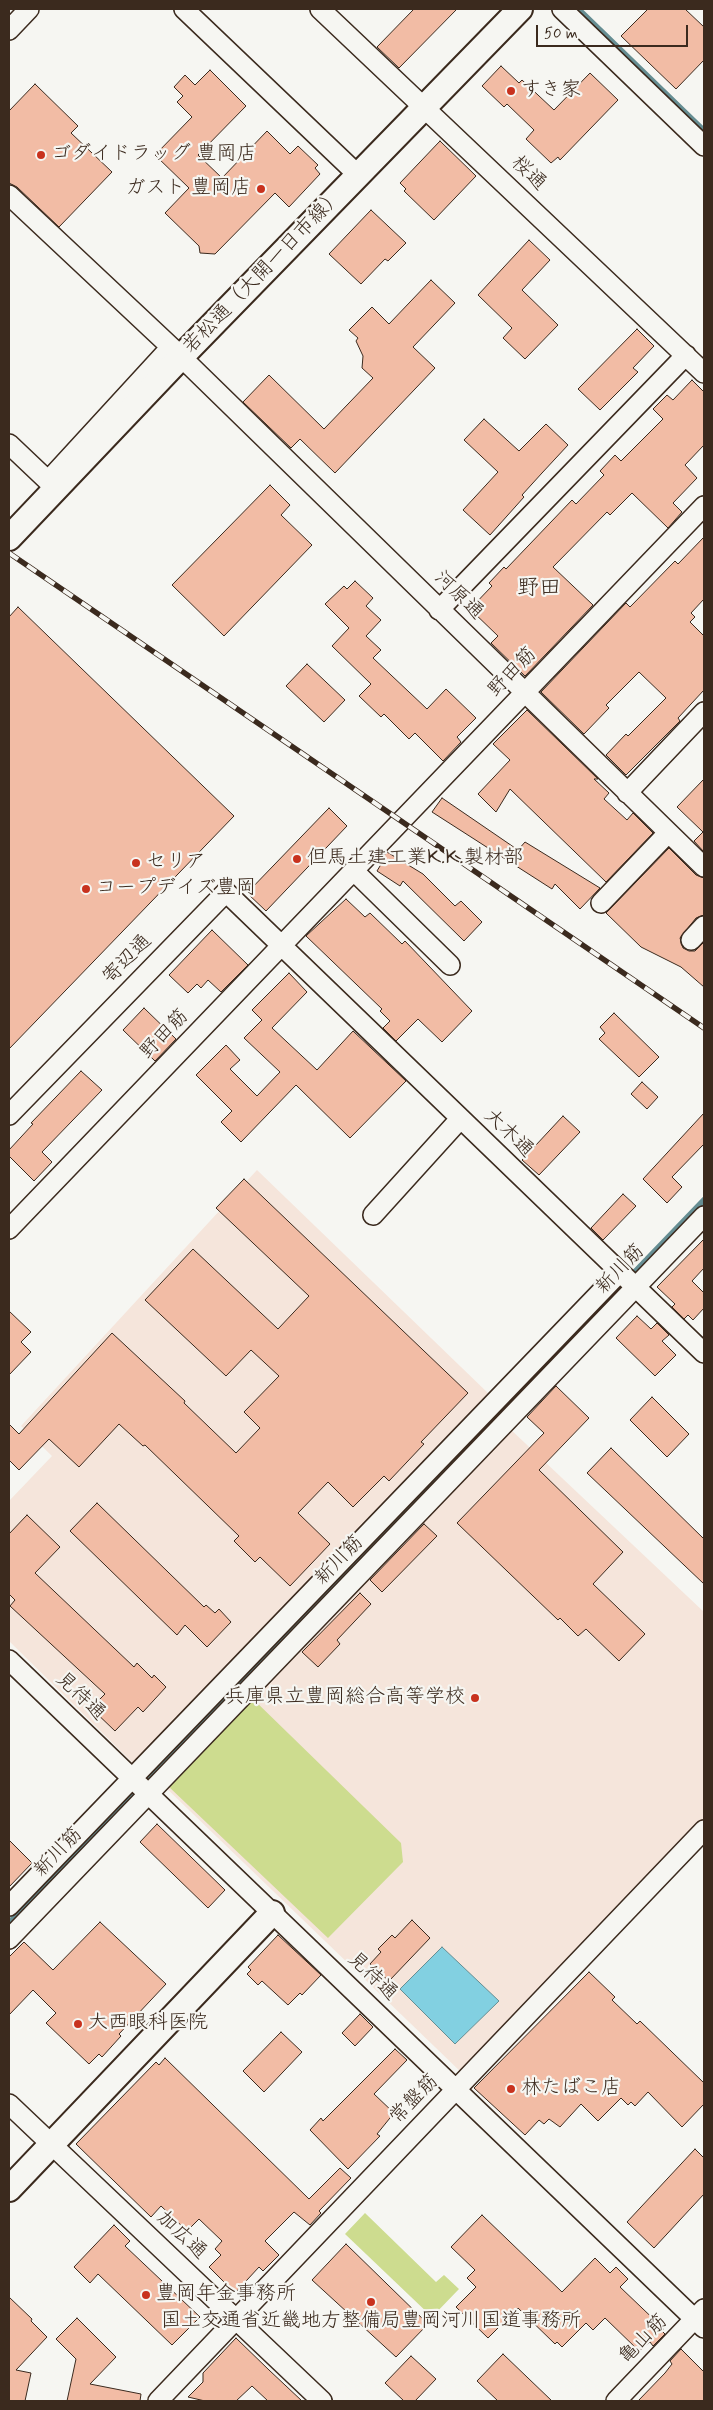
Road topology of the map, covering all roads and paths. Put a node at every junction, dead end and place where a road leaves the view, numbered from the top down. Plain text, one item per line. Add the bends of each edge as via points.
1 (29, 9) edge
2 (184, 9) edge
3 (320, 9) edge
4 (520, 9) edge
5 (562, 9) edge
6 (9, 30) edge
7 (425, 107) junction
8 (704, 146) edge
9 (358, 175) junction
10 (9, 195) edge
11 (176, 352) junction
12 (686, 355) junction
13 (704, 373) edge
14 (9, 444) edge
15 (704, 506) edge
16 (9, 538) edge
17 (440, 610) junction
18 (525, 693) junction
19 (704, 712) edge
20 (626, 793) junction
21 (668, 833) junction
22 (704, 867) edge
23 (354, 871) junction
24 (601, 903) dead end
25 (704, 926) edge
26 (691, 940) dead end
27 (281, 946) junction
28 (450, 965) dead end
29 (9, 1114) edge
30 (460, 1119) junction
31 (373, 1215) dead end
32 (704, 1216) edge
33 (9, 1230) edge
34 (620, 1272) junction
35 (636, 1287) junction
36 (704, 1353) edge
37 (9, 1660) edge
38 (132, 1778) junction
39 (148, 1793) junction
40 (704, 1830) edge
41 (9, 1906) edge
42 (272, 1913) junction
43 (9, 1939) edge
44 (456, 2089) junction
45 (9, 2104) edge
46 (51, 2145) junction
47 (9, 2189) edge
48 (701, 2318) edge
49 (236, 2319) junction
50 (158, 2401) edge
51 (322, 2401) edge
52 (616, 2401) edge

1 - 6 street
2 - 9 street
3 - 7 street, 桜通
4 - 7 street, 若松通（大開一日市線）
5 - 8 street
7 - 9 street, 若松通（大開一日市線）
7 - 12 street, 桜通
9 - 11 street, 若松通（大開一日市線）
10 - 11 street, 河原通
11 - 14 street via 48,481
11 - 16 street, 若松通（大開一日市線）
11 - 17 street, 河原通
12 - 13 street, 桜通
12 - 17 street
15 - 18 street, 野田筋
17 - 18 street, 河原通
18 - 20 street, 河原通
18 - 23 street, 野田筋
19 - 20 street
20 - 21 street, 河原通
21 - 22 street, 河原通
21 - 24 street
23 - 27 street, 野田筋
23 - 28 street
25 - 26 street
27 - 29 street, 寄辺通 via 226,892
27 - 30 street, 大木通
27 - 33 street, 野田筋
30 - 31 street
30 - 34 street, 大木通
32 - 35 street, 新川筋
34 - 35 street, 大木通
34 - 38 street, 新川筋
35 - 36 street, 大木通
35 - 39 street, 新川筋
37 - 38 street, 見待通
38 - 39 street, 見待通
38 - 41 street, 新川筋
39 - 42 street, 見待通
39 - 43 street, 新川筋
40 - 44 street, 常盤筋
42 - 44 street, 見待通
42 - 46 street
44 - 48 street, 見待通
44 - 49 street, 常盤筋
45 - 46 street, 加広通
46 - 47 street
46 - 49 street, 加広通
48 - 52 street, 亀山筋
49 - 50 street, 常盤筋
49 - 51 street, 加広通

